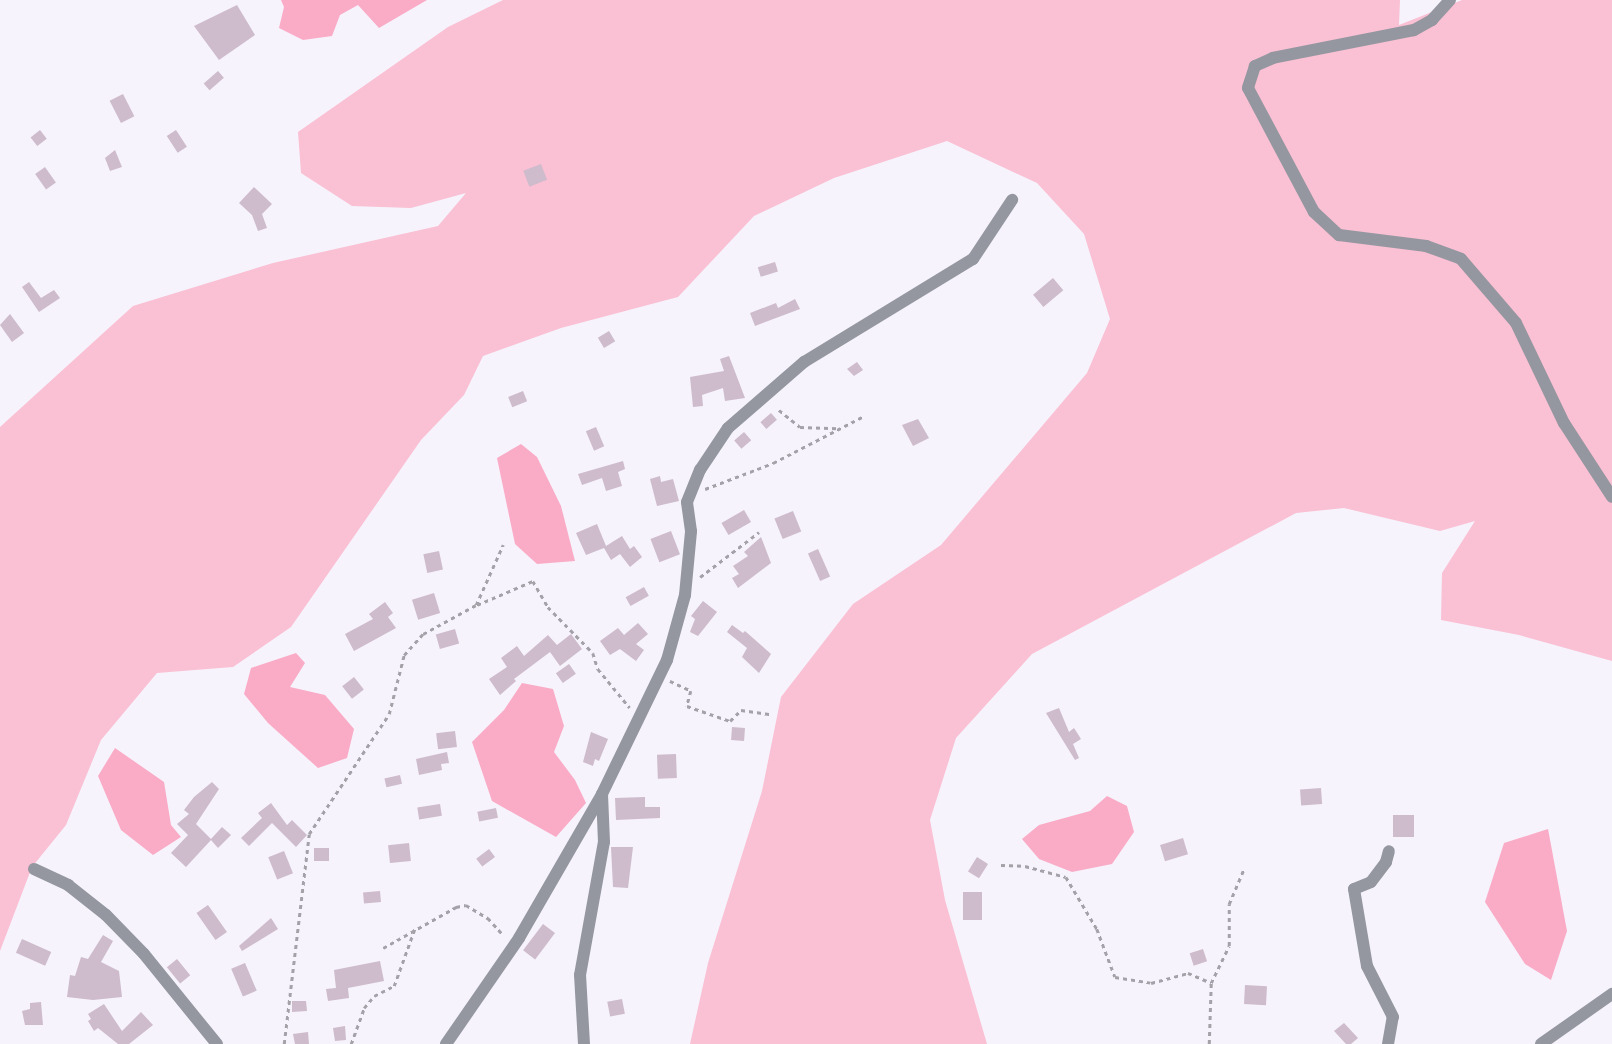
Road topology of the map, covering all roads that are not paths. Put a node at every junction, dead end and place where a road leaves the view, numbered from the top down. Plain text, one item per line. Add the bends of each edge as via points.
1 (1450, 0) edge
2 (1012, 200) dead end
3 (1612, 497) edge
4 (602, 794) junction
5 (1389, 851) dead end
6 (34, 869) dead end
7 (1612, 994) edge
8 (217, 1044) edge
9 (446, 1044) edge
10 (584, 1044) edge
11 (1388, 1044) edge
12 (1541, 1044) edge

1 - 3 street via 1432,20 1414,30 1273,58 1255,66 1248,88 1314,212 1339,235 1426,246 1462,259 1516,323 1564,423
2 - 4 street via 973,259 804,362 728,428 700,470 690,494 687,582 660,675
4 - 9 street via 519,938
4 - 10 street via 604,842 580,975
5 - 11 street via 1386,862 1371,882 1354,889 1367,966 1393,1017
6 - 8 street via 68,885 106,915 144,954
7 - 12 street

